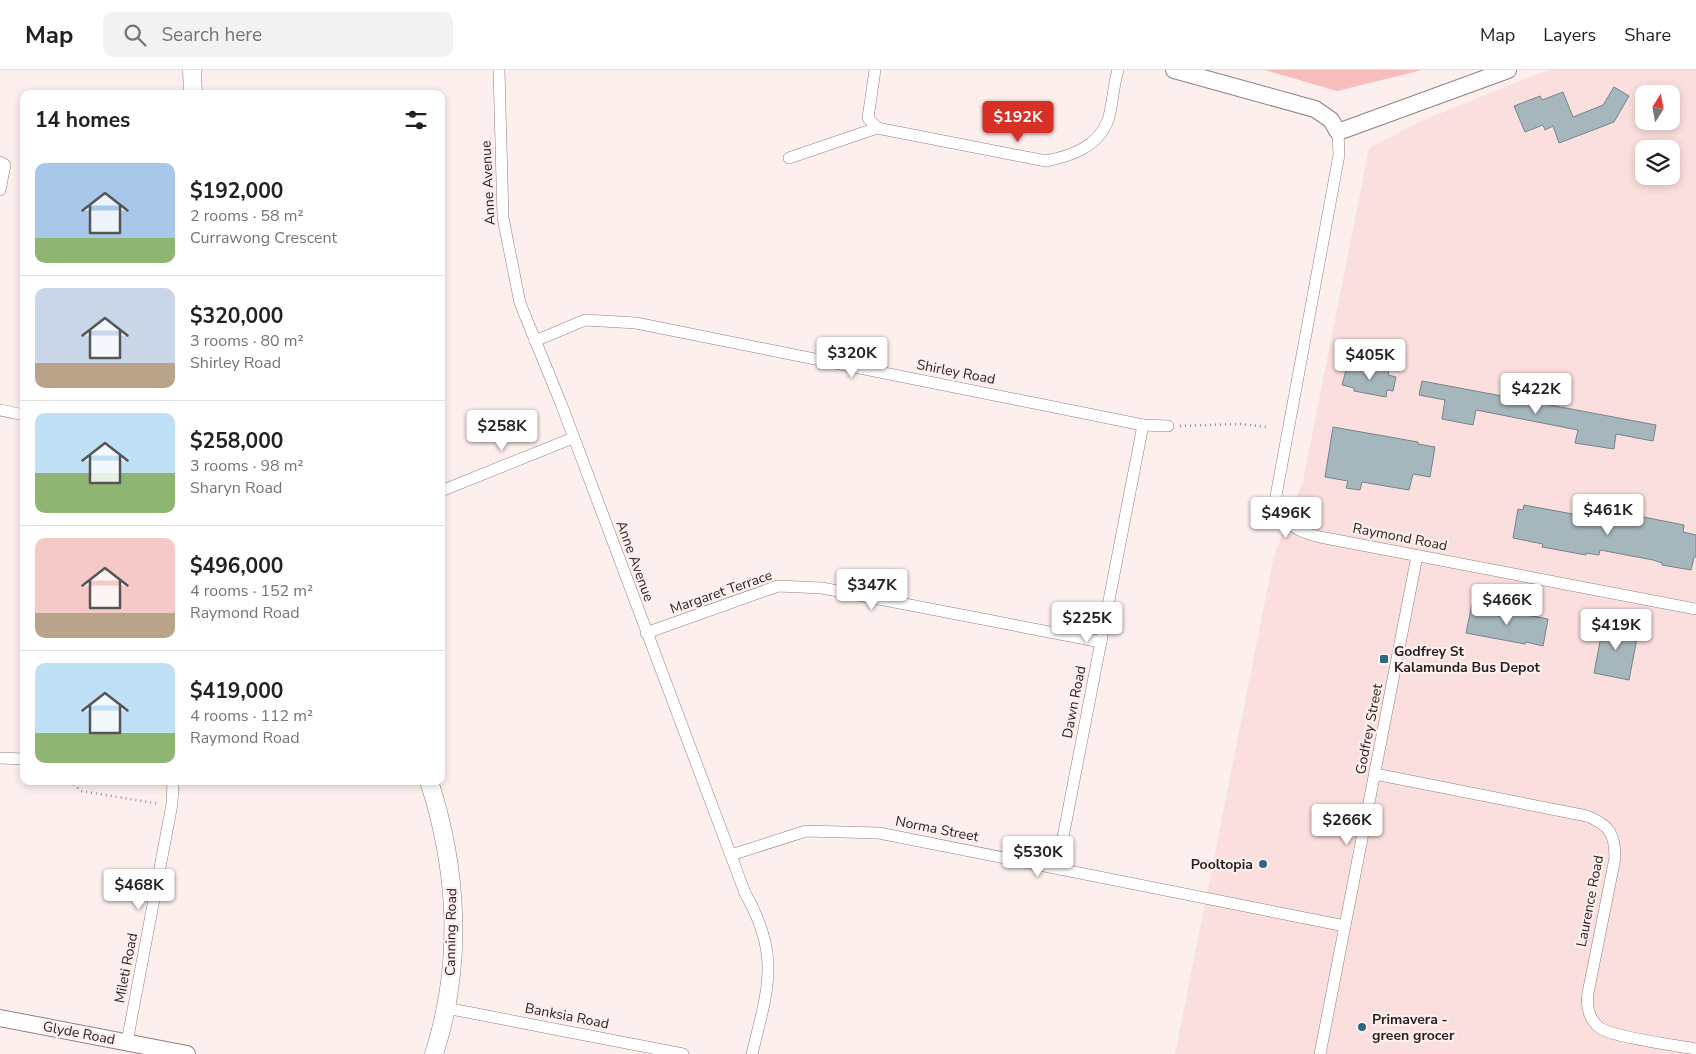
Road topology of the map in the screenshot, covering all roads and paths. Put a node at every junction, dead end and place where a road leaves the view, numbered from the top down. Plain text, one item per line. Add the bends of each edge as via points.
1 (192, 70) edge
2 (499, 70) edge
3 (875, 70) edge
4 (1118, 70) edge
5 (1174, 70) edge
6 (1508, 70) edge
7 (193, 90) edge
8 (878, 128) junction
9 (1338, 132) junction
10 (789, 158) dead end
11 (0, 162) edge
12 (0, 190) edge
13 (535, 340) junction
14 (0, 410) edge
15 (20, 415) edge
16 (1143, 425) junction
17 (1168, 426) joint
18 (1268, 427) dead end
19 (573, 438) junction
20 (445, 489) edge
21 (1417, 556) junction
22 (1696, 609) edge
23 (646, 633) junction
24 (1101, 642) junction
25 (0, 758) edge
26 (20, 759) edge
27 (1375, 774) junction
28 (74, 785) edge
29 (173, 785) edge
30 (430, 785) edge
31 (172, 806) junction
32 (731, 856) junction
33 (1057, 868) junction
34 (1345, 926) junction
35 (446, 1008) junction
36 (0, 1018) edge
37 (127, 1042) junction
38 (1696, 1050) edge
39 (187, 1054) edge
40 (434, 1054) edge
41 (682, 1054) edge
42 (752, 1054) edge
43 (1320, 1054) edge

1 - 7 main road
2 - 13 street, Anne Avenue via 503,218 520,304
3 - 8 street via 868,118
4 - 8 street via 1108,120 1098,136 1066,157 1046,161
5 - 9 street via 1315,109 1331,120
6 - 9 street
8 - 10 street
9 - 21 street, Raymond Road via 1339,155 1276,504 1285,521 1304,533
11 - 12 street via 4,165
13 - 16 street, Shirley Road via 586,320 636,323
13 - 19 street, Anne Avenue
14 - 15 street
16 - 17 street, Shirley Road
16 - 24 street, Dawn Road
17 - 18 path via 1240,424
19 - 20 street
19 - 23 street, Anne Avenue
21 - 22 street, Raymond Road
21 - 27 street, Godfrey Street
23 - 24 street, Margaret Terrace via 778,586 822,588
23 - 32 street, Anne Avenue
24 - 33 street, Dawn Road
25 - 26 street
27 - 34 street, Godfrey Street
27 - 38 street, Laurence Road via 1586,816 1607,827 1615,844 1615,858 1588,993 1590,1015 1600,1027 1614,1033
28 - 31 path via 81,791
29 - 31 street, Mileti Road
30 - 35 main road, Canning Road via 442,824 453,886 454,942
31 - 37 street, Mileti Road
32 - 33 street, Norma Street via 806,831 879,833
32 - 42 street, Anne Avenue via 758,916 768,952 766,987
33 - 34 street, Norma Street
34 - 43 street, Godfrey Street
35 - 40 main road, Canning Road
35 - 41 street, Banksia Road
36 - 37 street, Glyde Road
37 - 39 street, Glyde Road

